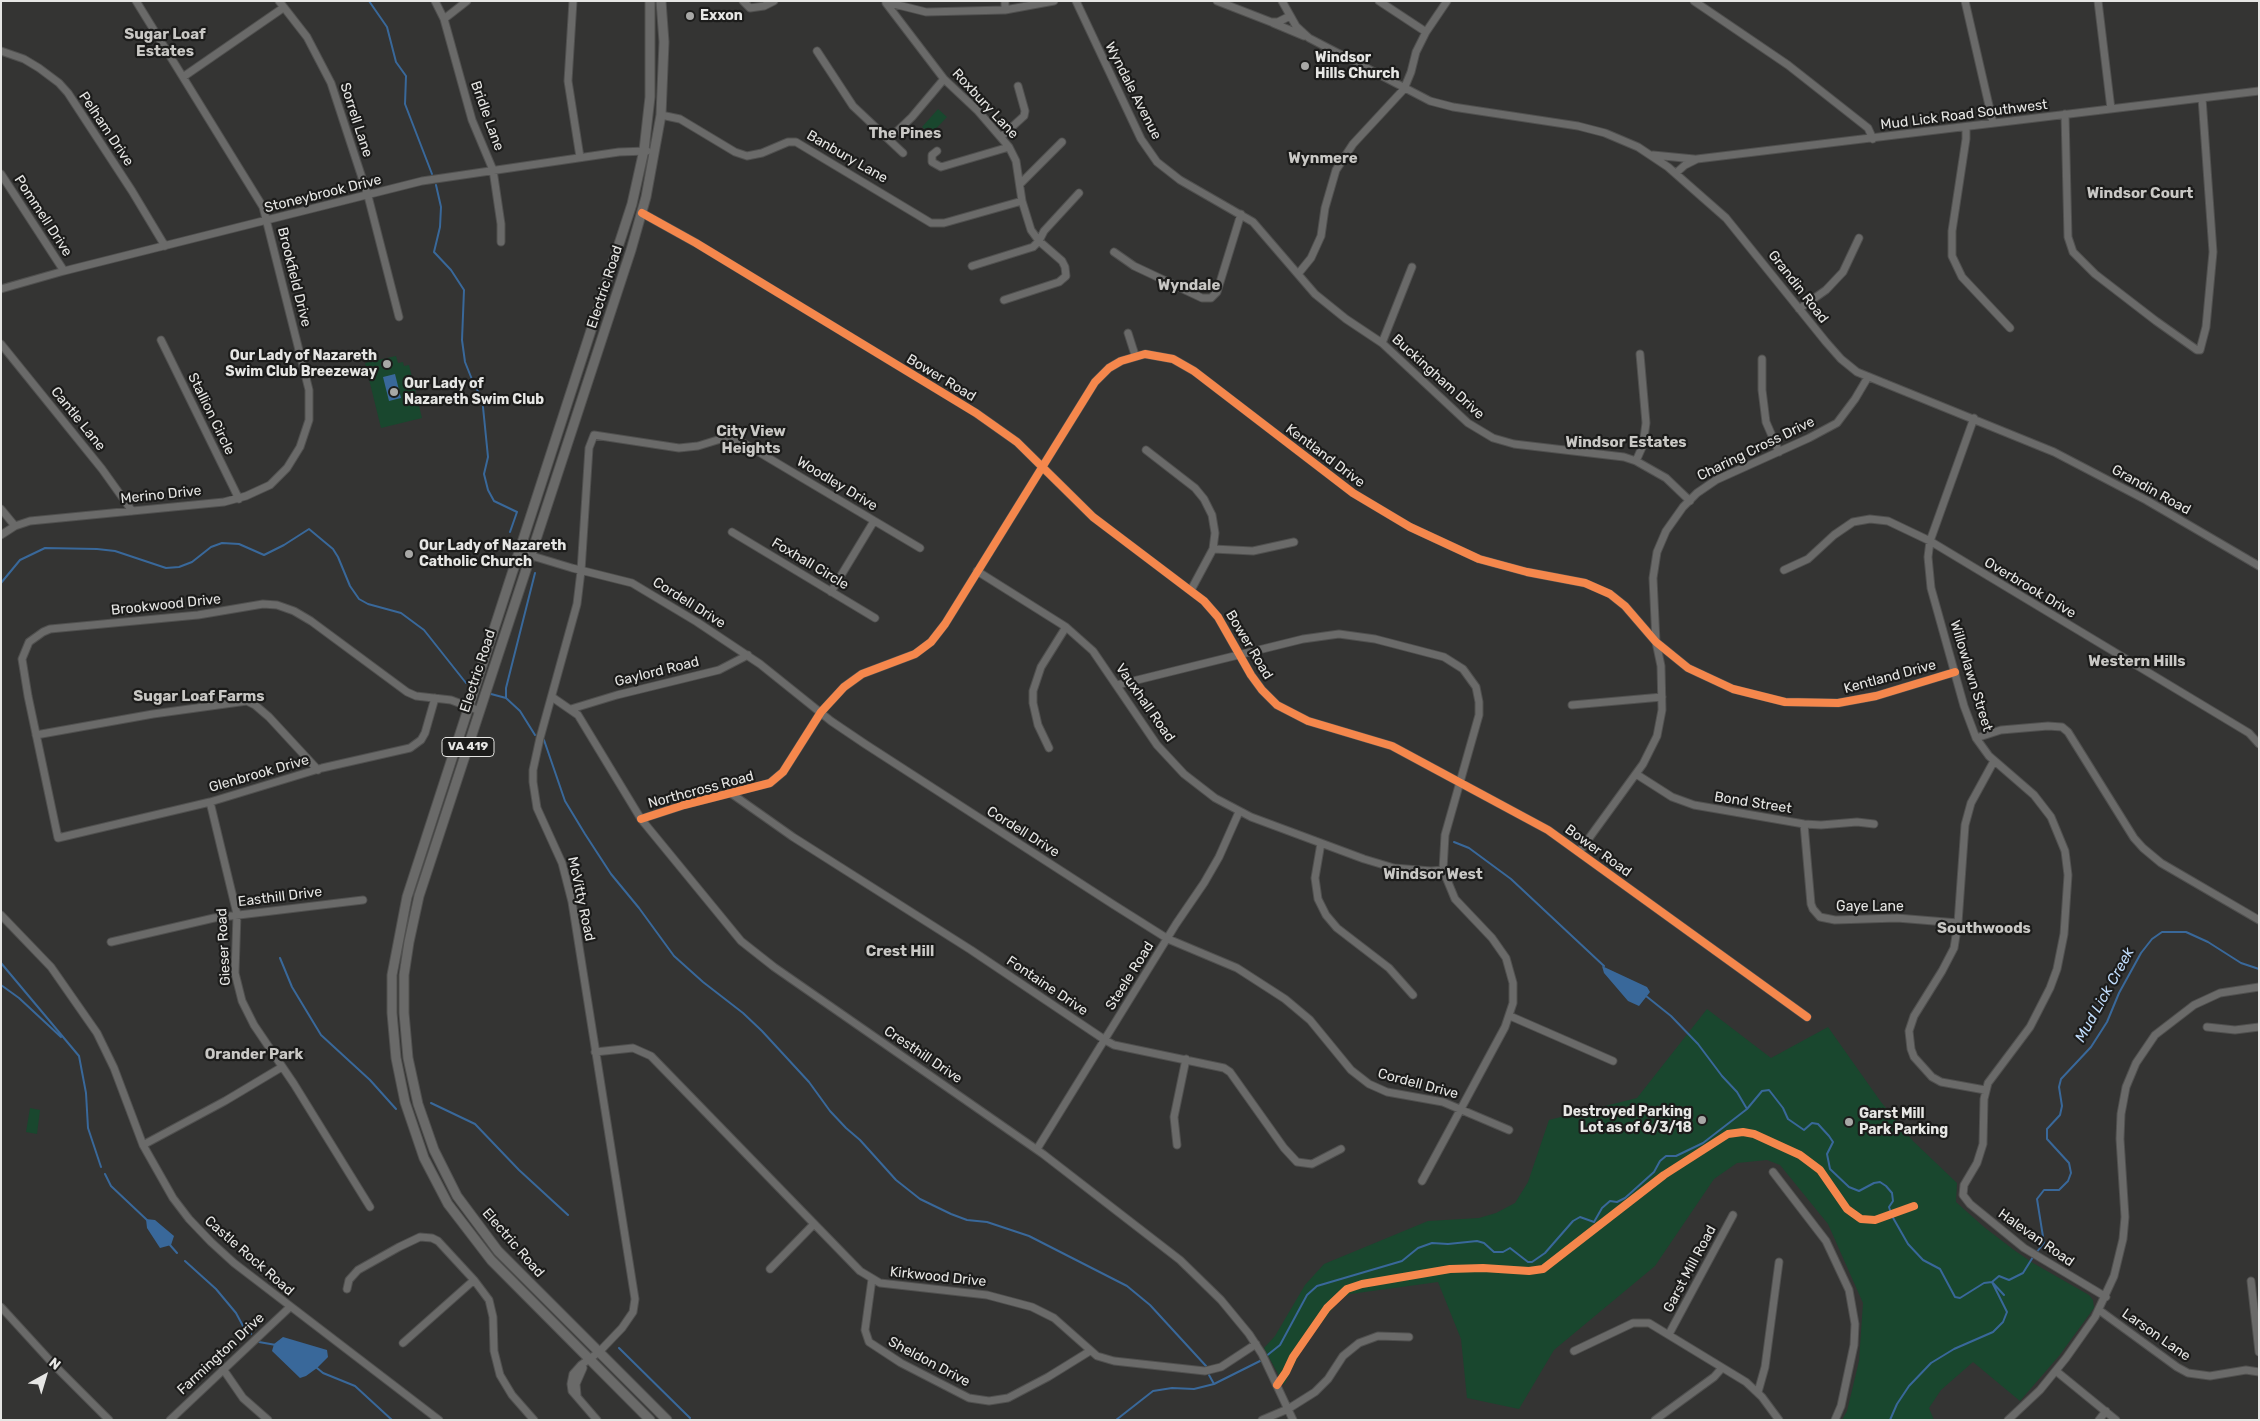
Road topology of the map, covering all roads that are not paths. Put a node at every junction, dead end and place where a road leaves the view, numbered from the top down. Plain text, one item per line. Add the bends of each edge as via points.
1 (136, 1) edge
2 (435, 1) edge
3 (468, 1) edge
4 (573, 1) edge
5 (650, 1) edge
6 (661, 1) edge
7 (743, 1) edge
8 (774, 1) edge
9 (1004, 1) edge
10 (1054, 1) edge
11 (1076, 1) edge
12 (1217, 1) edge
13 (1282, 1) edge
14 (1379, 1) edge
15 (1447, 1) edge
16 (1694, 1) edge
17 (1965, 1) edge
18 (2098, 1) edge
19 (885, 2) edge
20 (281, 5) edge
21 (1006, 10) junction
22 (1290, 16) junction
23 (444, 19) junction
24 (1268, 21) junction
25 (1426, 32) junction
26 (1309, 38) junction
27 (817, 51) dead end
28 (1, 52) edge
29 (183, 77) junction
30 (944, 79) junction
31 (1018, 86) dead end
32 (1404, 89) junction
33 (2259, 91) edge
34 (2202, 98) junction
35 (2111, 109) junction
36 (2065, 114) junction
37 (661, 115) junction
38 (1993, 123) junction
39 (1966, 127) junction
40 (1002, 136) junction
41 (1873, 139) junction
42 (889, 140) junction
43 (1062, 142) dead end
44 (1009, 147) junction
45 (644, 150) junction
46 (937, 151) dead end
47 (655, 152) junction
48 (903, 153) dead end
49 (1652, 155) junction
50 (580, 157) junction
51 (1697, 160) junction
52 (493, 170) junction
53 (1, 174) edge
54 (1676, 174) junction
55 (1020, 184) junction
56 (1079, 193) dead end
57 (368, 196) junction
58 (1022, 201) junction
59 (642, 213) junction
60 (1241, 214) junction
61 (267, 221) junction
62 (1859, 238) dead end
63 (1039, 241) junction
64 (501, 242) dead end
65 (164, 246) junction
66 (1114, 252) dead end
67 (972, 266) dead end
68 (1412, 267) dead end
69 (64, 271) junction
70 (1298, 274) junction
71 (1, 289) edge
72 (1004, 300) dead end
73 (1799, 309) junction
74 (399, 317) dead end
75 (2010, 328) dead end
76 (1128, 333) dead end
77 (161, 340) dead end
78 (1382, 343) junction
79 (1, 344) edge
80 (1640, 354) dead end
81 (1135, 355) junction
82 (1762, 360) dead end
83 (1868, 378) junction
84 (1974, 418) junction
85 (594, 435) joint
86 (302, 442) joint
87 (1146, 450) dead end
88 (1779, 452) junction
89 (1636, 461) junction
90 (1042, 466) junction
91 (238, 499) junction
92 (1690, 501) junction
93 (1, 510) edge
94 (132, 511) junction
95 (874, 521) junction
96 (14, 526) junction
97 (732, 532) dead end
98 (1, 535) edge
99 (1930, 541) junction
100 (1294, 542) dead end
101 (920, 548) dead end
102 (1213, 549) junction
103 (520, 552) junction
104 (531, 556) junction
105 (2259, 566) edge
106 (1784, 570) dead end
107 (581, 571) junction
108 (977, 571) junction
109 (1190, 590) junction
110 (832, 592) junction
111 (875, 618) dead end
112 (1066, 627) junction
113 (1656, 642) junction
114 (1238, 654) junction
115 (748, 655) junction
116 (1955, 672) junction
117 (1117, 685) junction
118 (552, 697) junction
119 (1662, 697) junction
120 (435, 698) junction
121 (1572, 705) dead end
122 (468, 708) junction
123 (570, 708) junction
124 (480, 711) junction
125 (821, 712) junction
126 (2249, 733) junction
127 (36, 735) junction
128 (2259, 736) edge
129 (1976, 738) junction
130 (2259, 744) edge
131 (1049, 748) dead end
132 (1994, 761) junction
133 (318, 770) junction
134 (1636, 774) junction
135 (1459, 782) junction
136 (732, 794) junction
137 (210, 802) junction
138 (1239, 812) junction
139 (641, 819) junction
140 (1804, 824) junction
141 (1874, 824) dead end
142 (58, 838) joint
143 (1321, 843) junction
144 (1579, 852) junction
145 (1443, 870) junction
146 (363, 900) dead end
147 (237, 914) junction
148 (1, 915) edge
149 (2259, 920) edge
150 (1958, 923) junction
151 (1168, 939) junction
152 (112, 942) dead end
153 (2259, 987) edge
154 (1413, 995) dead end
155 (1510, 1016) junction
156 (1807, 1017) dead end
157 (2207, 1027) dead end
158 (2259, 1027) edge
159 (1105, 1040) junction
160 (595, 1052) junction
161 (1186, 1059) junction
162 (1613, 1061) dead end
163 (282, 1067) junction
164 (1986, 1090) junction
165 (1461, 1109) junction
166 (1509, 1130) dead end
167 (143, 1145) junction
168 (1177, 1145) dead end
169 (1037, 1149) junction
170 (1341, 1149) dead end
171 (1773, 1172) dead end
172 (1422, 1181) dead end
173 (1962, 1190) joint
174 (370, 1207) dead end
175 (1733, 1216) dead end
176 (814, 1224) junction
177 (1779, 1262) dead end
178 (770, 1269) dead end
179 (872, 1279) junction
180 (474, 1280) junction
181 (2252, 1281) dead end
182 (347, 1289) dead end
183 (2106, 1297) junction
184 (1, 1307) edge
185 (290, 1307) junction
186 (2099, 1310) junction
187 (1669, 1334) junction
188 (1409, 1337) dead end
189 (403, 1344) dead end
190 (1256, 1344) junction
191 (1090, 1351) junction
192 (1574, 1351) dead end
193 (599, 1352) junction
194 (2259, 1352) edge
195 (590, 1360) junction
196 (1722, 1368) junction
197 (222, 1369) junction
198 (2056, 1371) junction
199 (2259, 1372) edge
200 (1758, 1392) junction
201 (1288, 1409) junction
202 (2106, 1411) junction
203 (109, 1420) edge
204 (170, 1420) edge
205 (268, 1420) edge
206 (439, 1420) edge
207 (534, 1420) edge
208 (597, 1420) edge
209 (650, 1420) edge
210 (667, 1420) edge
211 (1262, 1420) edge
212 (1293, 1420) edge
213 (1656, 1420) edge
214 (1779, 1420) edge
215 (1836, 1420) edge
216 (2008, 1420) edge
217 (2099, 1420) edge
218 (2116, 1420) edge

1 - 29 street, Brookfield Drive
2 - 23 street, Bridle Lane
3 - 23 street
4 - 50 street via 568,81
5 - 45 main road, Electric Road / VA 419 via 650,97
6 - 37 main road, Electric Road / VA 419 via 664,42
7 - 8 street via 750,8
9 - 21 street
10 - 21 street
11 - 60 street, Wyndale Avenue via 1141,139 1158,162 1180,180
12 - 24 street
13 - 22 street
14 - 25 street
15 - 25 street
16 - 41 street via 1788,64 1868,128
17 - 38 street
18 - 35 street
19 - 21 street via 926,12
19 - 30 street, Roxbury Lane
20 - 29 street
20 - 57 street, Sorrell Lane via 306,37 331,83
22 - 24 street via 1278,22
22 - 26 street
23 - 52 street, Bridle Lane via 469,111
24 - 26 street
25 - 32 street
26 - 32 street, Grandin Road
27 - 42 street via 845,96
28 - 65 street, Pelham Drive via 39,68 68,93
29 - 61 street, Brookfield Drive via 255,192
30 - 40 street, Roxbury Lane
30 - 42 street
31 - 40 street via 1024,116
32 - 49 street, Grandin Road via 1453,107 1578,126 1621,139
32 - 70 street via 1353,144 1336,170 1321,236 1312,258
33 - 34 street, Mud Lick Road Southwest
34 - 35 street, Mud Lick Road Southwest
34 - 36 street via 2213,252 2206,327 2200,350 2102,280 2074,252 2068,237
35 - 36 street, Mud Lick Road Southwest
36 - 38 street, Mud Lick Road Southwest
37 - 47 main road, Electric Road / VA 419
37 - 58 street, Banbury Lane via 688,123 747,156 796,142 931,223
38 - 39 street, Mud Lick Road Southwest
39 - 41 street, Mud Lick Road Southwest
39 - 75 street via 1952,231 1952,256 1962,277
40 - 44 street, Roxbury Lane
41 - 51 street, Mud Lick Road Southwest
42 - 48 street
43 - 55 street
44 - 46 street via 941,166 932,162 932,155
44 - 55 street, Roxbury Lane via 1016,161
45 - 47 street, Stoneybrook Drive
45 - 50 street, Stoneybrook Drive
45 - 103 main road, Electric Road / VA 419 via 626,229
47 - 59 main road, Electric Road / VA 419
49 - 51 street
49 - 54 street, Grandin Road
50 - 52 street, Stoneybrook Drive
51 - 54 street, Mud Lick Road Southwest
52 - 57 street, Stoneybrook Drive via 422,182
52 - 64 street, Bridle Lane
53 - 69 street, Pommell Drive
54 - 73 street, Grandin Road via 1739,232
55 - 58 street, Roxbury Lane
56 - 63 street via 1044,231
57 - 61 street, Stoneybrook Drive
57 - 74 street, Sorrell Lane
58 - 63 street, Roxbury Lane via 1031,230
59 - 90 street, Bower Road via 976,413 1017,442
59 - 104 main road, Electric Road / VA 419
60 - 66 street via 1217,292 1211,298 1202,298 1134,266
60 - 70 street, Wyndale Avenue via 1253,222
61 - 65 street, Stoneybrook Drive
61 - 86 street, Brookfield Drive via 309,390 310,411
62 - 73 street via 1843,272 1826,290
63 - 67 street via 1026,250
63 - 72 street, Roxbury Lane via 1062,261 1066,276 1059,282
65 - 69 street, Stoneybrook Drive
68 - 78 street
69 - 71 street, Stoneybrook Drive
70 - 78 street, Buckingham Drive via 1327,305
73 - 83 street, Grandin Road via 1841,359
76 - 81 street
77 - 91 street, Stallion Circle
78 - 89 street, Buckingham Drive via 1468,423 1492,438
79 - 94 street, Cantle Lane
80 - 89 street via 1646,423 1643,445
81 - 90 street via 1101,375
81 - 113 street, Kentland Drive via 1159,356 1182,364 1353,493 1410,527 1456,550 1494,564 1598,588 1625,606
82 - 88 street via 1766,422
83 - 84 street, Grandin Road
83 - 88 street, Charing Cross Drive via 1836,423
84 - 99 street, Willowlawn Street
84 - 105 street, Grandin Road via 2104,477
85 - 95 street, Woodley Drive via 678,448 724,438 740,441
85 - 107 street, McVitty Road via 589,448
86 - 91 street, Merino Drive via 295,458 279,477 259,491
87 - 102 street via 1185,479 1204,498 1214,523
88 - 92 street, Charing Cross Drive via 1716,480 1697,492
89 - 92 street, Buckingham Drive via 1666,478
90 - 108 street
90 - 109 street, Bower Road via 1093,517
91 - 94 street, Merino Drive
92 - 113 street, Charing Cross Drive via 1666,531 1658,552 1653,578
93 - 96 street
94 - 96 street, Merino Drive via 30,521
95 - 101 street, Woodley Drive
95 - 110 street
96 - 98 street, Merino Drive
97 - 110 street, Foxhall Circle
99 - 106 street, Overbrook Drive via 1888,521 1862,519 1845,526 1808,559
99 - 116 street, Willowlawn Street via 1931,588
99 - 126 street, Overbrook Drive
100 - 102 street via 1253,551
102 - 109 street
103 - 104 street, Cordell Drive
103 - 122 main road, Electric Road / VA 419
104 - 107 street, Cordell Drive
104 - 124 main road, Electric Road / VA 419
107 - 115 street, Cordell Drive via 641,587
107 - 118 street, McVitty Road via 572,624
108 - 112 street, Vauxhall Road
108 - 125 street via 931,642 904,659 855,678
109 - 114 street, Bower Road via 1214,612
110 - 111 street, Foxhall Circle
112 - 117 street, Vauxhall Road via 1094,651
112 - 131 street via 1041,667 1033,691 1038,725
113 - 116 street, Kentland Drive via 1688,668 1710,679 1753,696 1785,702 1821,704 1855,701
113 - 119 street, Charing Cross Drive
114 - 117 street
114 - 135 street, Bower Road via 1262,690 1288,712 1392,746
114 - 135 street via 1339,634 1433,653 1455,663 1470,677 1479,702 1479,715
115 - 123 street, Gaylord Road via 719,670
115 - 125 street, Cordell Drive
116 - 129 street, Willowlawn Street
117 - 138 street, Vauxhall Road via 1157,746 1172,762 1204,790
118 - 123 street, Cresthill Drive
118 - 160 street, McVitty Road via 535,758 534,792 566,876
119 - 121 street
119 - 134 street, Charing Cross Drive via 1656,736
120 - 122 street, Brookwood Drive via 451,700
120 - 127 street, Brookwood Drive via 416,696 398,687 294,610 263,604 198,615 42,632 29,642 22,659
120 - 133 street, Glenbrook Drive via 428,727 416,745
122 - 124 street, Brookwood Drive
122 - 195 main road, Electric Road / VA 419 via 406,897 398,934 392,975 392,1013 400,1080 424,1158 461,1222 491,1260
123 - 139 street, Cresthill Drive via 587,726
124 - 193 main road, Electric Road / VA 419 via 419,896 408,942 404,1013 411,1075 434,1150 470,1216 504,1257
125 - 136 street, Northcross Road via 789,764 775,779
125 - 151 street, Cordell Drive via 945,797
126 - 128 street
126 - 130 street, Overbrook Drive
127 - 133 street via 153,714 247,702 269,717
127 - 142 street, Brookwood Drive
129 - 132 street, Willowlawn Street
129 - 149 street via 2001,730 2062,727 2143,848 2161,863
132 - 150 street via 1971,803 1965,825
132 - 164 street, Willowlawn Street via 2034,795 2052,817 2066,851 2068,887 2064,934 2050,988 2030,1027
133 - 137 street, Glenbrook Drive
134 - 140 street, Bond Street via 1687,803
134 - 144 street, Charing Cross Drive
135 - 144 street, Bower Road via 1540,825
135 - 145 street via 1444,841
136 - 139 street, Northcross Road
136 - 159 street, Fontaine Drive
137 - 142 street, Glenbrook Drive
137 - 147 street, Gieser Road
138 - 143 street, Vauxhall Road
138 - 151 street, Steele Road via 1219,857
139 - 169 street, Cresthill Drive via 728,928 763,959
140 - 141 street, Bond Street
140 - 150 street, Gaye Lane via 1811,904 1820,917
143 - 145 street, Vauxhall Road via 1394,868
143 - 154 street via 1315,878 1318,898 1326,916 1389,968
144 - 156 street, Bower Road
145 - 155 street via 1455,899 1506,958 1513,983
146 - 147 street, Easthill Drive
147 - 152 street, Easthill Drive
147 - 163 street, Gieser Road via 235,973 242,1001 254,1026
148 - 167 street, Castle Rock Road via 55,972 97,1033
150 - 164 street via 1954,948 1914,1016 1909,1041 1918,1064 1932,1078
151 - 159 street, Steele Road
151 - 165 street, Cordell Drive via 1237,968 1285,999 1310,1020 1351,1070 1369,1084 1387,1092 1443,1102
153 - 183 street via 2220,993 2194,1005 2155,1035 2136,1063 2126,1087 2121,1114 2125,1202 2123,1239
155 - 162 street
155 - 165 street
157 - 158 street via 2235,1030
159 - 161 street, Fontaine Drive via 1114,1045
159 - 169 street, Steele Road
160 - 176 street, Kirkwood Drive via 633,1048 651,1056
160 - 193 street, McVitty Road via 635,1299 633,1312 627,1321
161 - 168 street via 1174,1117
161 - 170 street, Fontaine Drive via 1218,1065 1230,1072 1297,1162 1312,1164
163 - 167 street
163 - 174 street, Gieser Road
164 - 173 street, Willowlawn Street via 1983,1144
165 - 166 street, Cordell Drive
165 - 172 street
167 - 185 street, Castle Rock Road via 173,1198 201,1233
169 - 190 street, Cresthill Drive via 1180,1260 1234,1315
171 - 215 street via 1826,1241 1849,1290 1855,1324 1854,1345
173 - 183 street, Halevan Road via 1970,1204 2024,1248
175 - 187 street, Garst Mill Road
176 - 178 street
176 - 179 street, Kirkwood Drive
177 - 200 street
179 - 191 street, Kirkwood Drive via 900,1287 987,1294 1032,1307 1054,1318
179 - 191 street, Sheldon Drive via 865,1330 869,1342 901,1363 969,1398 989,1401 1008,1398
180 - 182 street via 438,1241 420,1237 358,1270
180 - 189 street
180 - 207 street via 492,1308 493,1345 500,1375
181 - 194 street
183 - 186 street
184 - 203 street
185 - 197 street, Farmington Drive
185 - 206 street, Castle Rock Road
186 - 198 street
186 - 199 street, Larson Lane via 2188,1373 2210,1376 2246,1370
187 - 192 street, Garst Mill Road via 1649,1323 1638,1322
187 - 196 street, Garst Mill Road
188 - 201 street via 1383,1335 1359,1343 1343,1356 1322,1387
190 - 191 street, Kirkwood Drive via 1221,1367 1205,1371 1114,1361
190 - 201 street, Cresthill Drive
193 - 195 street, McVitty Road
193 - 210 main road, Electric Road / VA 419
195 - 208 street, McVitty Road via 573,1374 571,1384 572,1391
195 - 209 main road, Electric Road / VA 419
196 - 200 street, Garst Mill Road
196 - 213 street
197 - 204 street, Farmington Drive
197 - 205 street via 243,1398
198 - 202 street
198 - 216 street
200 - 214 street, Garst Mill Road
201 - 211 street
201 - 212 street, Cresthill Drive
202 - 217 street
202 - 218 street

